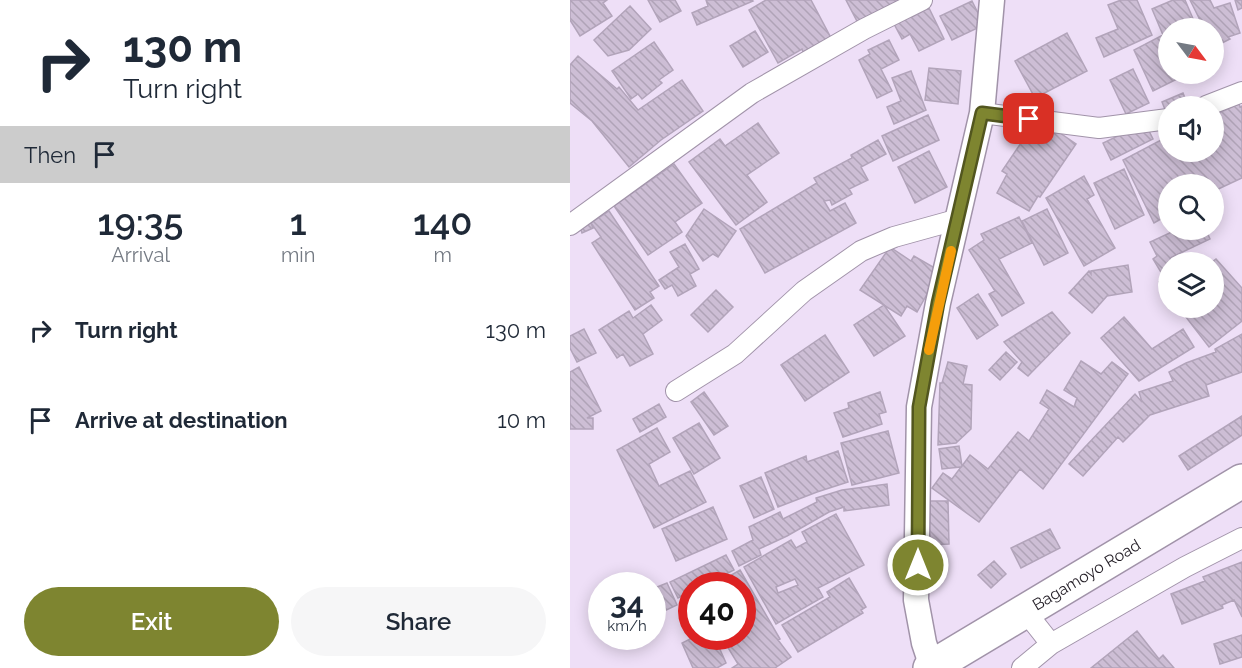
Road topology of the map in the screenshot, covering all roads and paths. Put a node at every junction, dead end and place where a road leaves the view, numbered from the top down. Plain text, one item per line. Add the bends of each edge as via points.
1 (922, 0) edge
2 (992, 0) edge
3 (1242, 92) edge
4 (1224, 99) edge
5 (982, 113) junction
6 (1158, 120) edge
7 (959, 219) junction
8 (570, 225) edge
9 (676, 391) dead end
10 (1242, 481) edge
11 (1242, 538) edge
12 (1025, 611) junction
13 (1051, 644) junction
14 (931, 667) edge
15 (1022, 668) edge

1 - 8 street via 864,28 752,93
2 - 5 street
3 - 4 street
5 - 6 street via 1099,128
5 - 7 street
7 - 9 street via 894,237 861,251 804,291 735,354
7 - 14 street via 938,303 919,407 916,600
10 - 12 highway, Bagamoyo Road
11 - 13 street
12 - 13 street
12 - 14 highway, Bagamoyo Road
13 - 15 street

